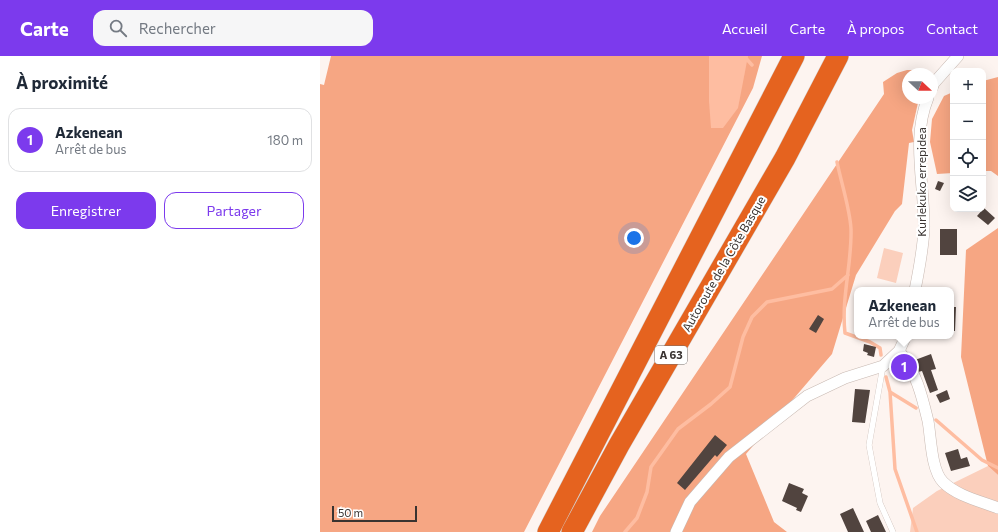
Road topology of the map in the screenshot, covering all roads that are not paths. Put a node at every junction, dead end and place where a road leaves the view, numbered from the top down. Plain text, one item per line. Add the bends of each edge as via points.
1 (794, 56) edge
2 (838, 56) edge
3 (958, 56) edge
4 (938, 78) edge
5 (926, 104) edge
6 (916, 287) edge
7 (905, 339) edge
8 (899, 351) junction
9 (883, 366) junction
10 (998, 508) edge
11 (548, 532) edge
12 (572, 532) edge
13 (676, 532) edge
14 (893, 532) edge

1 - 11 highway, A 63
2 - 12 highway, Autoroute de la Côte Basque / A 63 via 785,158 619,445
3 - 4 street
5 - 6 street, Kurlekuko errepidea via 920,139 924,229
7 - 8 street
8 - 9 street
8 - 10 street via 918,382 936,469 942,481 956,492
9 - 13 street via 845,378 807,396 729,457 690,502
9 - 14 lane via 870,445 880,503

